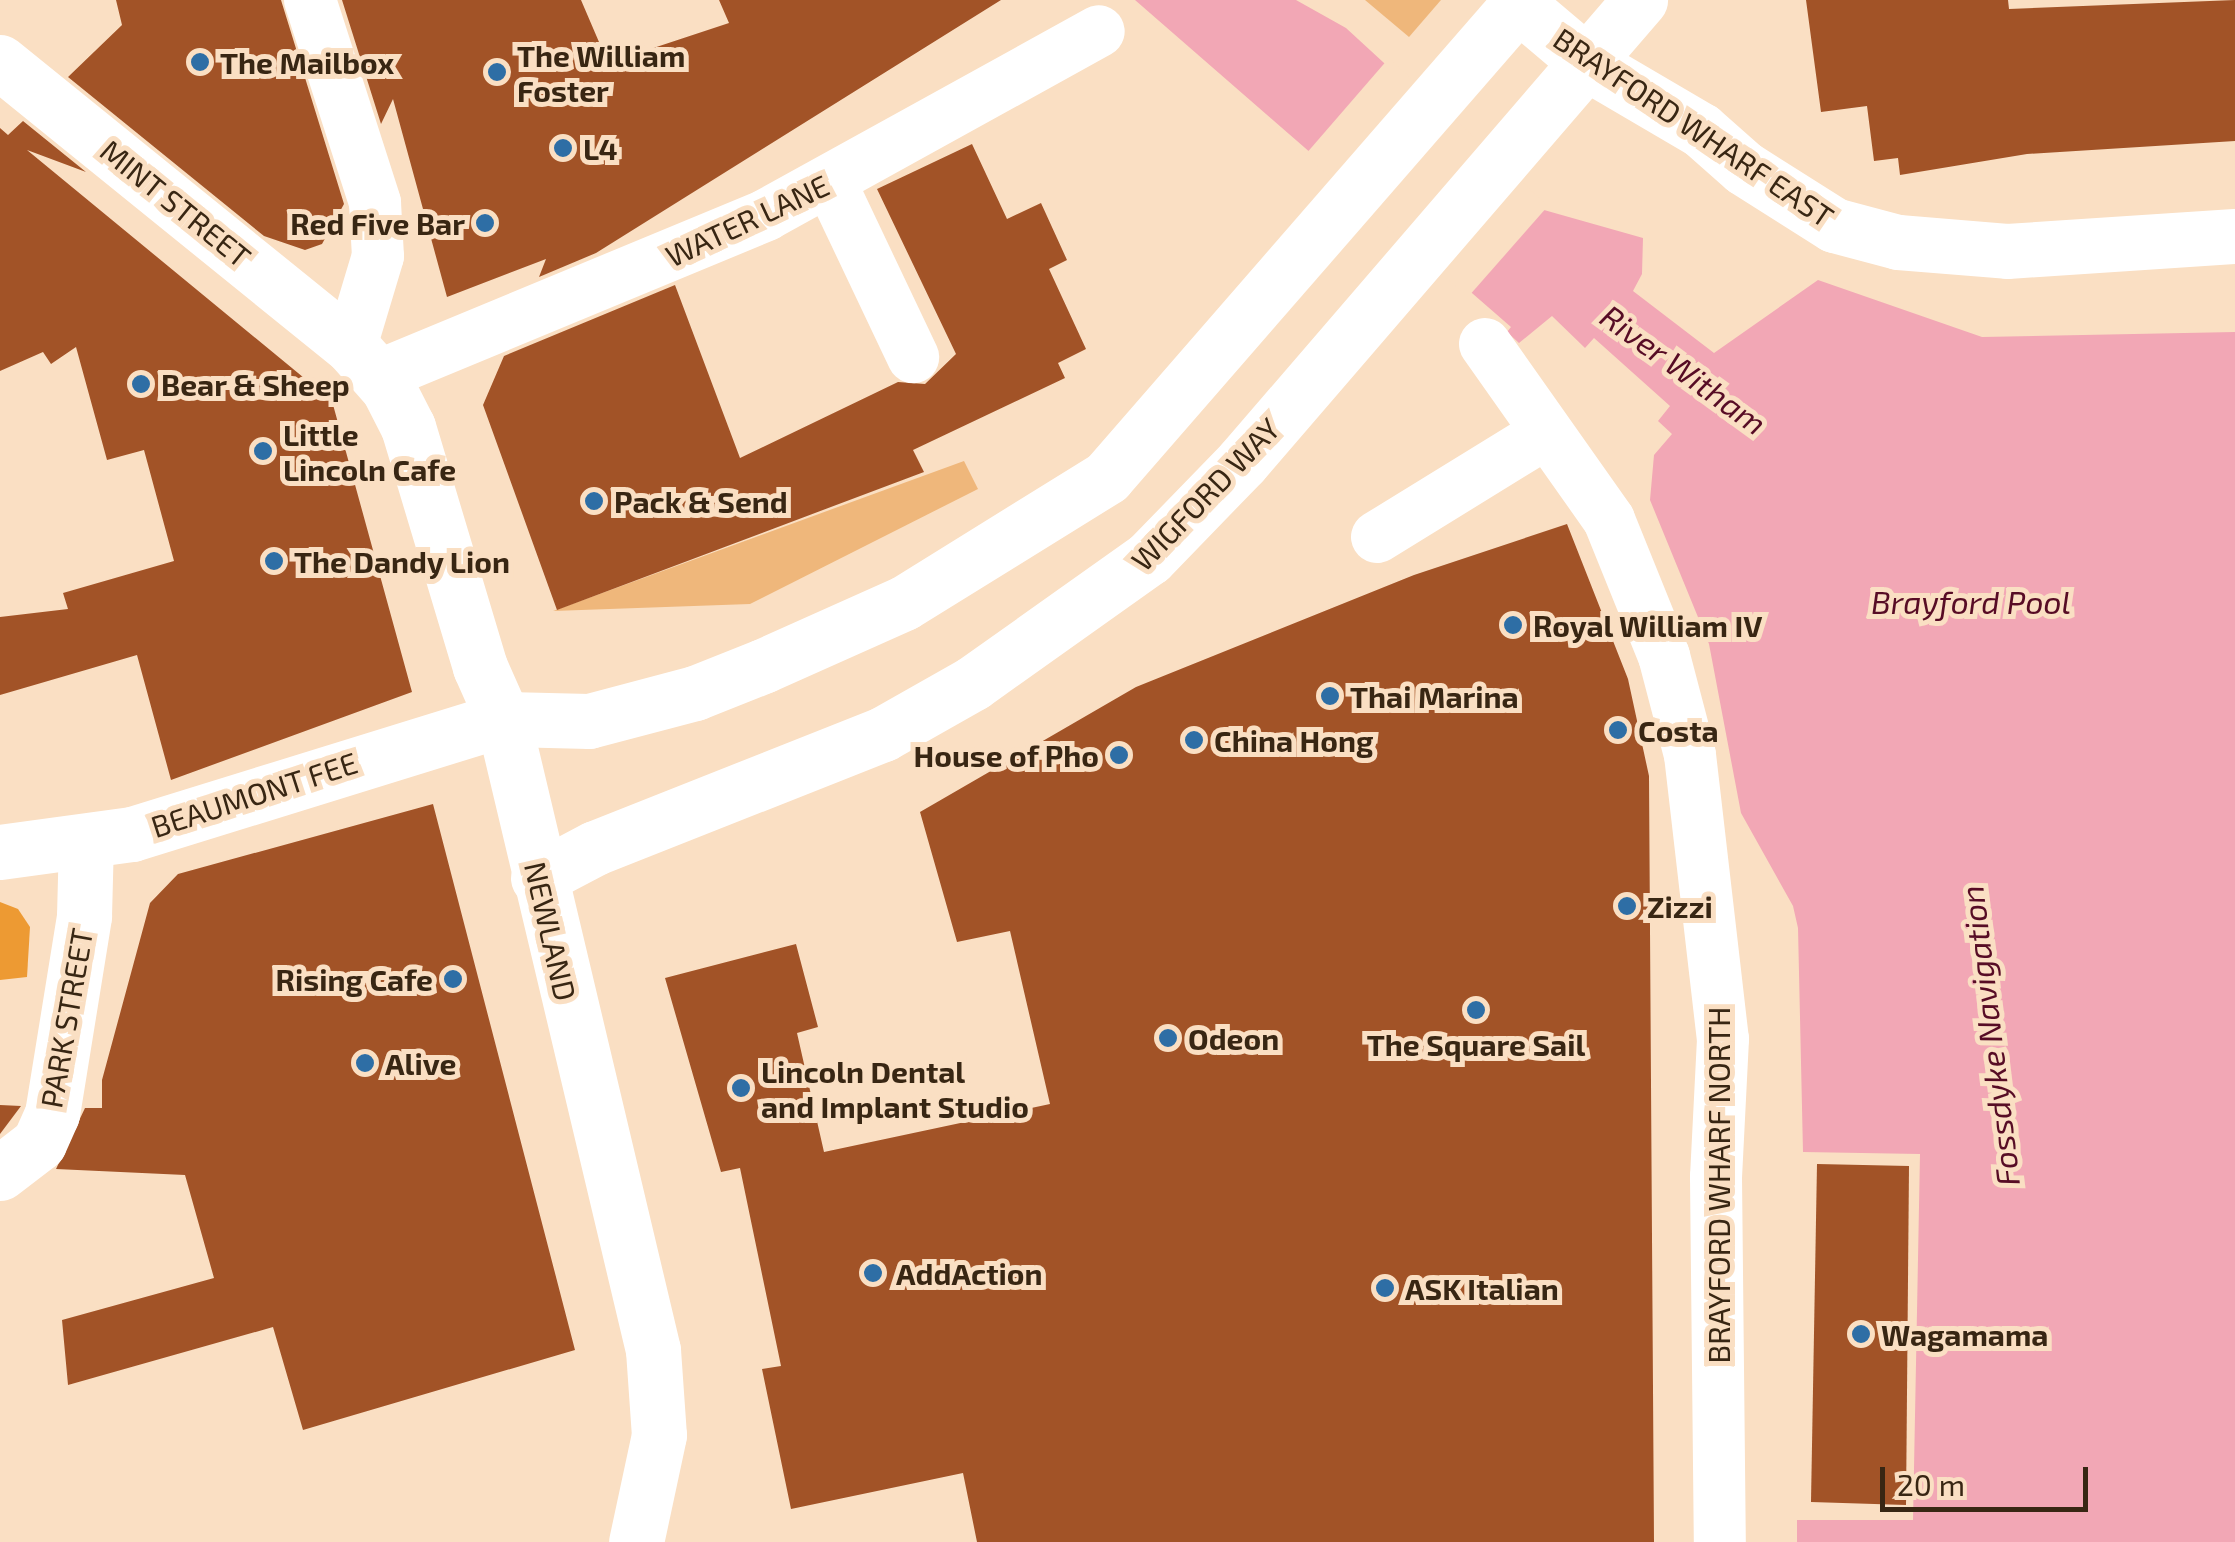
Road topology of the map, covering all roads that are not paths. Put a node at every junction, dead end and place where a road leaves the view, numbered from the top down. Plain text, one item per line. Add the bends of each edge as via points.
1 (310, 0) edge
2 (1640, 0) edge
3 (1520, 2) edge
4 (1099, 31) dead end
5 (0, 62) edge
6 (1590, 65) junction
7 (830, 182) junction
8 (2235, 236) edge
9 (1485, 344) dead end
10 (914, 357) dead end
11 (364, 361) junction
12 (1546, 433) junction
13 (1377, 537) dead end
14 (504, 719) junction
15 (86, 841) junction
16 (0, 852) edge
17 (538, 878) junction
18 (0, 1173) edge
19 (636, 1542) edge
20 (1720, 1542) edge

1 - 11 street via 375,203 378,256
2 - 6 main road, WIGFORD WAY
3 - 6 main road, BRAYFORD WHARF EAST
3 - 14 main road via 1107,476 964,569 847,630 695,693 589,721
4 - 7 street, WATER LANE
5 - 11 main road, MINT STREET
6 - 8 main road, BRAYFORD WHARF EAST via 1701,130 1787,197 1834,225 1866,234 2007,251
6 - 17 main road, WIGFORD WAY via 1242,462 1149,558 973,683 852,748 596,848
7 - 10 street
7 - 11 street, WATER LANE via 700,245
9 - 12 street, BRAYFORD WHARF NORTH
11 - 14 main road, NEWLAND via 408,427 480,666
12 - 13 street
12 - 20 street, BRAYFORD WHARF NORTH via 1609,520 1664,656 1690,755 1723,1039 1716,1177
14 - 15 main road, BEAUMONT FEE via 187,818
14 - 17 main road, NEWLAND
15 - 16 main road, BEAUMONT FEE
15 - 18 main road, PARK STREET via 84,916 52,1114 40,1142
17 - 19 main road, NEWLAND via 653,1350 659,1435

